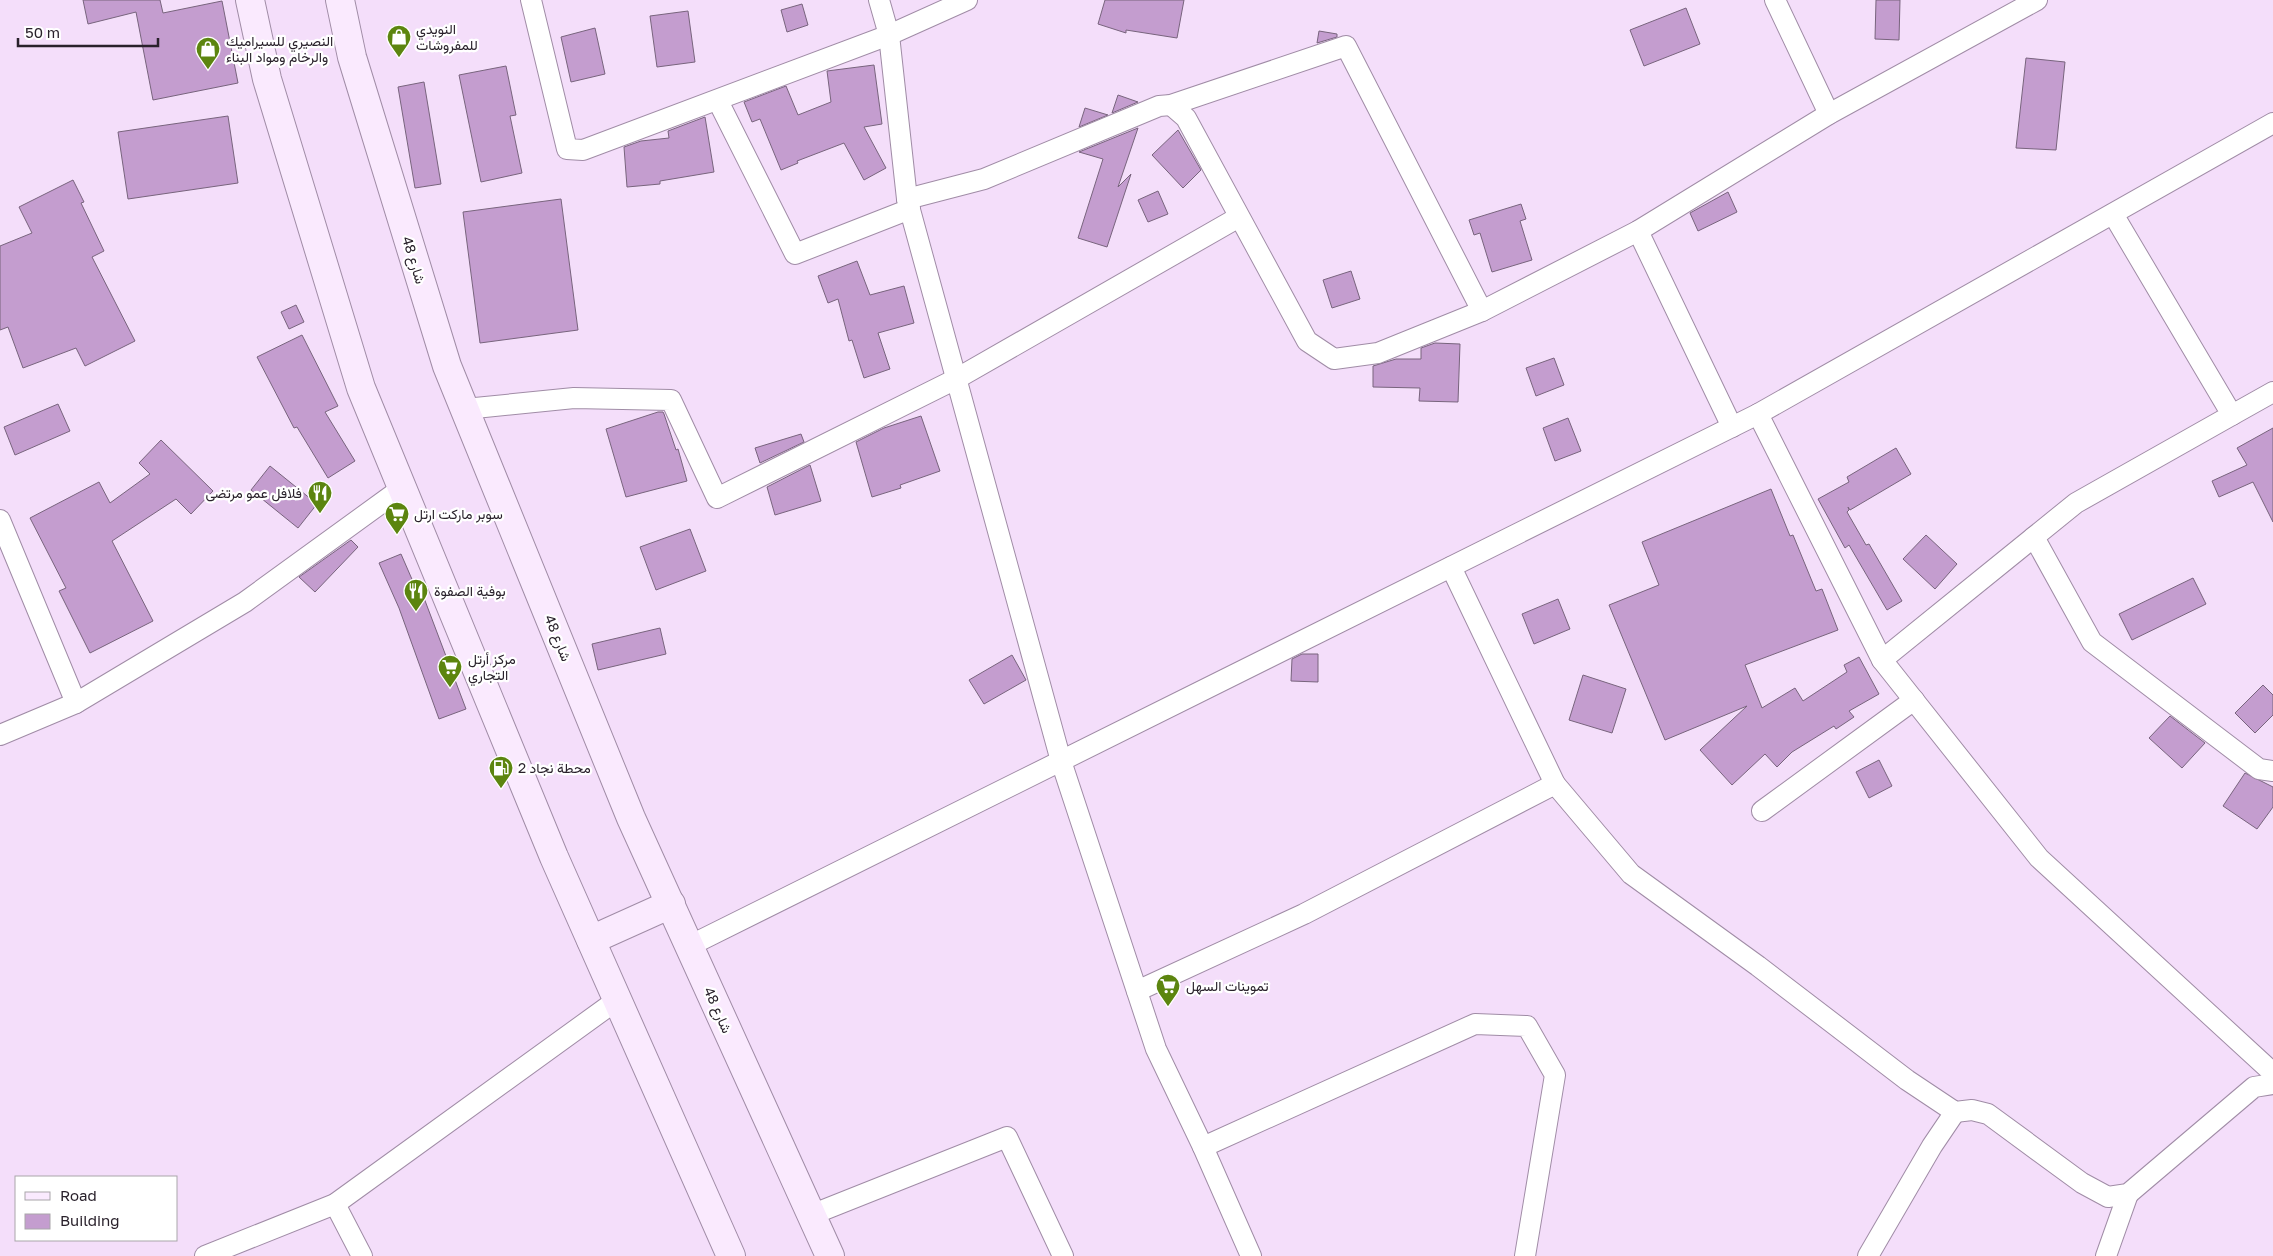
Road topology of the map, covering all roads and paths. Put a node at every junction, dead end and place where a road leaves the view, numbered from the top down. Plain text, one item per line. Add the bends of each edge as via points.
1 (250, 0) edge
2 (340, 0) edge
3 (531, 0) edge
4 (879, 0) edge
5 (967, 0) edge
6 (1776, 0) edge
7 (2036, 0) edge
8 (889, 36) junction
9 (718, 101) junction
10 (1171, 106) junction
11 (1829, 114) junction
12 (2273, 123) edge
13 (908, 204) junction
14 (2113, 214) junction
15 (1239, 217) junction
16 (1638, 231) junction
17 (1482, 311) junction
18 (956, 379) junction
19 (2273, 392) edge
20 (465, 409) junction
21 (1758, 414) junction
22 (2232, 415) junction
23 (1732, 427) junction
24 (402, 488) junction
25 (0, 520) edge
26 (2034, 537) junction
27 (1451, 567) junction
28 (1882, 660) junction
29 (1914, 700) junction
30 (76, 702) junction
31 (0, 735) edge
32 (1061, 761) junction
33 (2273, 771) edge
34 (1555, 784) junction
35 (1762, 811) dead end
36 (670, 904) junction
37 (591, 940) junction
38 (689, 946) junction
39 (1137, 991) junction
40 (617, 1000) junction
41 (2273, 1073) edge
42 (2273, 1084) edge
43 (1955, 1112) junction
44 (1203, 1147) junction
45 (2128, 1194) junction
46 (335, 1204) junction
47 (811, 1215) junction
48 (205, 1256) edge
49 (362, 1256) edge
50 (731, 1256) edge
51 (830, 1256) edge
52 (1063, 1256) edge
53 (1251, 1256) edge
54 (1525, 1256) edge
55 (1868, 1256) edge
56 (2106, 1256) edge

1 - 24 main road via 267,79 361,388
2 - 20 main road, شارع 48 via 352,57 447,366
3 - 9 street via 567,149 583,150
4 - 8 street
5 - 8 street
6 - 11 street
7 - 11 street
8 - 9 street
8 - 13 street
9 - 13 street via 795,254
10 - 13 street via 1159,106 984,179
10 - 15 street via 1186,118
10 - 17 street via 1346,46
11 - 16 street
12 - 14 street
13 - 18 street
14 - 21 street
14 - 22 street
15 - 17 street via 1308,341 1334,359 1378,353
15 - 18 street
16 - 17 street
16 - 23 street
18 - 20 street via 717,498 671,400 574,398
18 - 32 street
19 - 22 street
20 - 36 main road, شارع 48 via 631,818
21 - 23 street
21 - 28 street
22 - 26 street via 2076,503
23 - 27 street
24 - 30 street via 245,602
24 - 37 main road
25 - 30 street
26 - 28 street
26 - 33 street via 2092,642 2259,769
27 - 32 street
27 - 34 street
28 - 29 street
29 - 35 street
29 - 41 street via 2039,858
30 - 31 street
32 - 38 street
32 - 39 street
34 - 39 street via 1304,914
34 - 43 street via 1631,874 1758,966 1906,1080
36 - 37 main road
36 - 38 main road, شارع 48
37 - 40 main road
38 - 47 main road, شارع 48
39 - 44 street via 1156,1049
40 - 46 street
40 - 50 main road
42 - 45 street via 2254,1087
43 - 45 street via 1972,1110 1988,1114 2082,1184 2108,1197
43 - 55 street
44 - 53 street
44 - 54 street via 1474,1024 1527,1026 1555,1075
45 - 56 street
46 - 48 street
46 - 49 street
47 - 51 main road, شارع 48
47 - 52 street via 1007,1137

